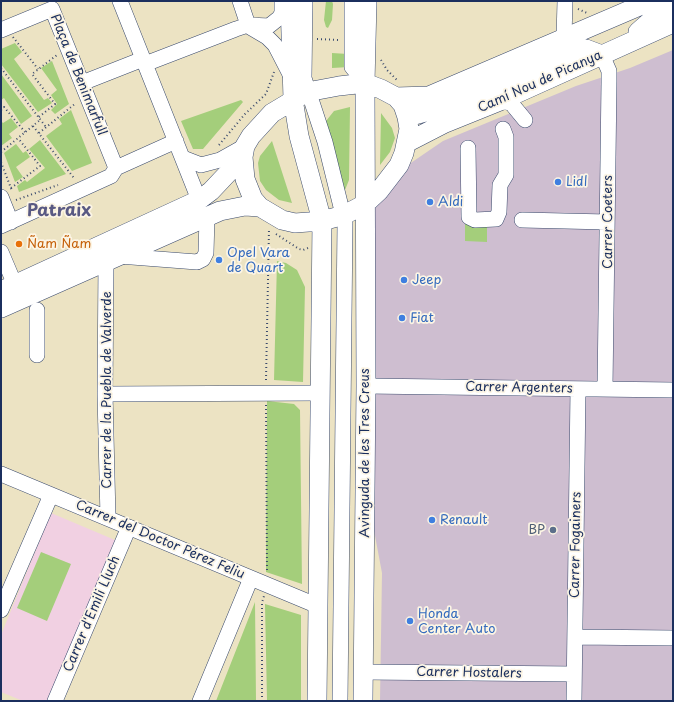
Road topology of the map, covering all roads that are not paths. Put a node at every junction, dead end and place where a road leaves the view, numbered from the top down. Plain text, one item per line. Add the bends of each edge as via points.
1 (120, 1) edge
2 (240, 1) edge
3 (282, 1) edge
4 (290, 1) edge
5 (305, 1) edge
6 (352, 1) edge
7 (367, 1) edge
8 (651, 1) edge
9 (570, 4) edge
10 (673, 6) edge
11 (673, 23) edge
12 (248, 25) junction
13 (7, 35) edge
14 (564, 38) junction
15 (622, 46) junction
16 (602, 55) junction
17 (144, 61) junction
18 (82, 83) junction
19 (365, 83) junction
20 (399, 90) junction
21 (298, 91) junction
22 (500, 101) junction
23 (407, 117) junction
24 (525, 120) dead end
25 (503, 129) dead end
26 (176, 142) junction
27 (408, 142) junction
28 (468, 148) dead end
29 (244, 152) junction
30 (183, 158) junction
31 (116, 168) junction
32 (6, 192) edge
33 (199, 200) junction
34 (365, 204) junction
35 (260, 207) junction
36 (344, 215) junction
37 (207, 217) junction
38 (522, 220) dead end
39 (322, 221) junction
40 (608, 222) junction
41 (6, 224) edge
42 (1, 252) edge
43 (112, 259) junction
44 (8, 288) edge
45 (1, 308) edge
46 (37, 310) dead end
47 (37, 355) dead end
48 (366, 386) junction
49 (578, 389) junction
50 (605, 389) junction
51 (673, 390) edge
52 (321, 392) junction
53 (105, 394) junction
54 (1, 474) edge
55 (51, 495) junction
56 (108, 518) junction
57 (129, 527) junction
58 (251, 578) junction
59 (318, 606) junction
60 (1, 610) edge
61 (575, 637) junction
62 (673, 638) edge
63 (364, 672) junction
64 (574, 674) junction
65 (55, 701) edge
66 (200, 701) edge
67 (317, 701) edge
68 (340, 701) edge
69 (363, 701) edge
70 (574, 701) edge

1 - 17 street
2 - 12 street
3 - 12 street via 282,12 275,23 269,26
4 - 21 main road
5 - 21 street via 304,64
6 - 19 street via 352,67
7 - 19 main road, Avinguda de les Tres Creus
8 - 14 main road
9 - 14 street
10 - 15 main road via 663,10
11 - 15 main road, Camí Nou de Picanya
12 - 17 street
12 - 21 street via 275,45
13 - 18 street, Plaça de Benimarfull via 52,9
14 - 20 main road via 428,96
15 - 16 main road, Camí Nou de Picanya
16 - 22 main road, Camí Nou de Picanya
16 - 23 main road via 586,49 579,50 436,109
16 - 40 street, Carrer Coeters via 609,71
17 - 18 street
17 - 26 street
18 - 31 street, Plaça de Benimarfull
19 - 20 main road via 380,89
19 - 21 main road
19 - 34 main road, Avinguda de les Tres Creus
20 - 23 main road
21 - 29 main road via 272,113 251,136
21 - 36 street via 325,142
21 - 39 main road via 299,136
22 - 24 street via 511,103
22 - 27 main road, Camí Nou de Picanya via 443,124
23 - 27 main road
25 - 28 street via 506,137 506,175 500,185 500,212 496,219 475,220 469,217
26 - 30 street
26 - 31 street
27 - 34 main road via 399,165 379,191
29 - 30 street via 202,165
29 - 33 main road via 211,191
29 - 35 main road via 245,180 253,199
30 - 33 street
31 - 41 street via 111,176
32 - 41 street
33 - 44 main road
34 - 36 main road
34 - 48 main road, Avinguda de les Tres Creus
35 - 37 main road via 231,208
35 - 39 main road via 282,220 294,223
36 - 39 main road
36 - 68 street via 346,243
37 - 43 main road
37 - 43 street via 206,253 203,259 197,262
38 - 40 street
39 - 52 main road
40 - 50 street, Carrer Coeters
42 - 44 street
43 - 45 main road
43 - 53 street, Carrer de la Puebla de Valverde
46 - 47 street
48 - 49 street, Carrer Argenters
48 - 63 main road, Avinguda de les Tres Creus
49 - 50 street, Carrer Argenters
49 - 61 street, Carrer Fogainers
50 - 51 street, Carrer Argenters
52 - 53 street
52 - 59 main road
53 - 56 street, Carrer de la Puebla de Valverde
54 - 55 street, Carrer del Doctor Pérez Feliu
55 - 56 street, Carrer del Doctor Pérez Feliu
55 - 60 street
56 - 57 street, Carrer del Doctor Pérez Feliu
57 - 58 street, Carrer del Doctor Pérez Feliu
57 - 65 street, Carrer d'Emili Lluch
58 - 59 street, Carrer del Doctor Pérez Feliu
58 - 66 street
59 - 67 main road
61 - 62 street
61 - 64 street, Carrer Fogainers
63 - 64 street, Carrer Hostalers
63 - 69 main road, Avinguda de les Tres Creus
64 - 70 street, Carrer Fogainers

